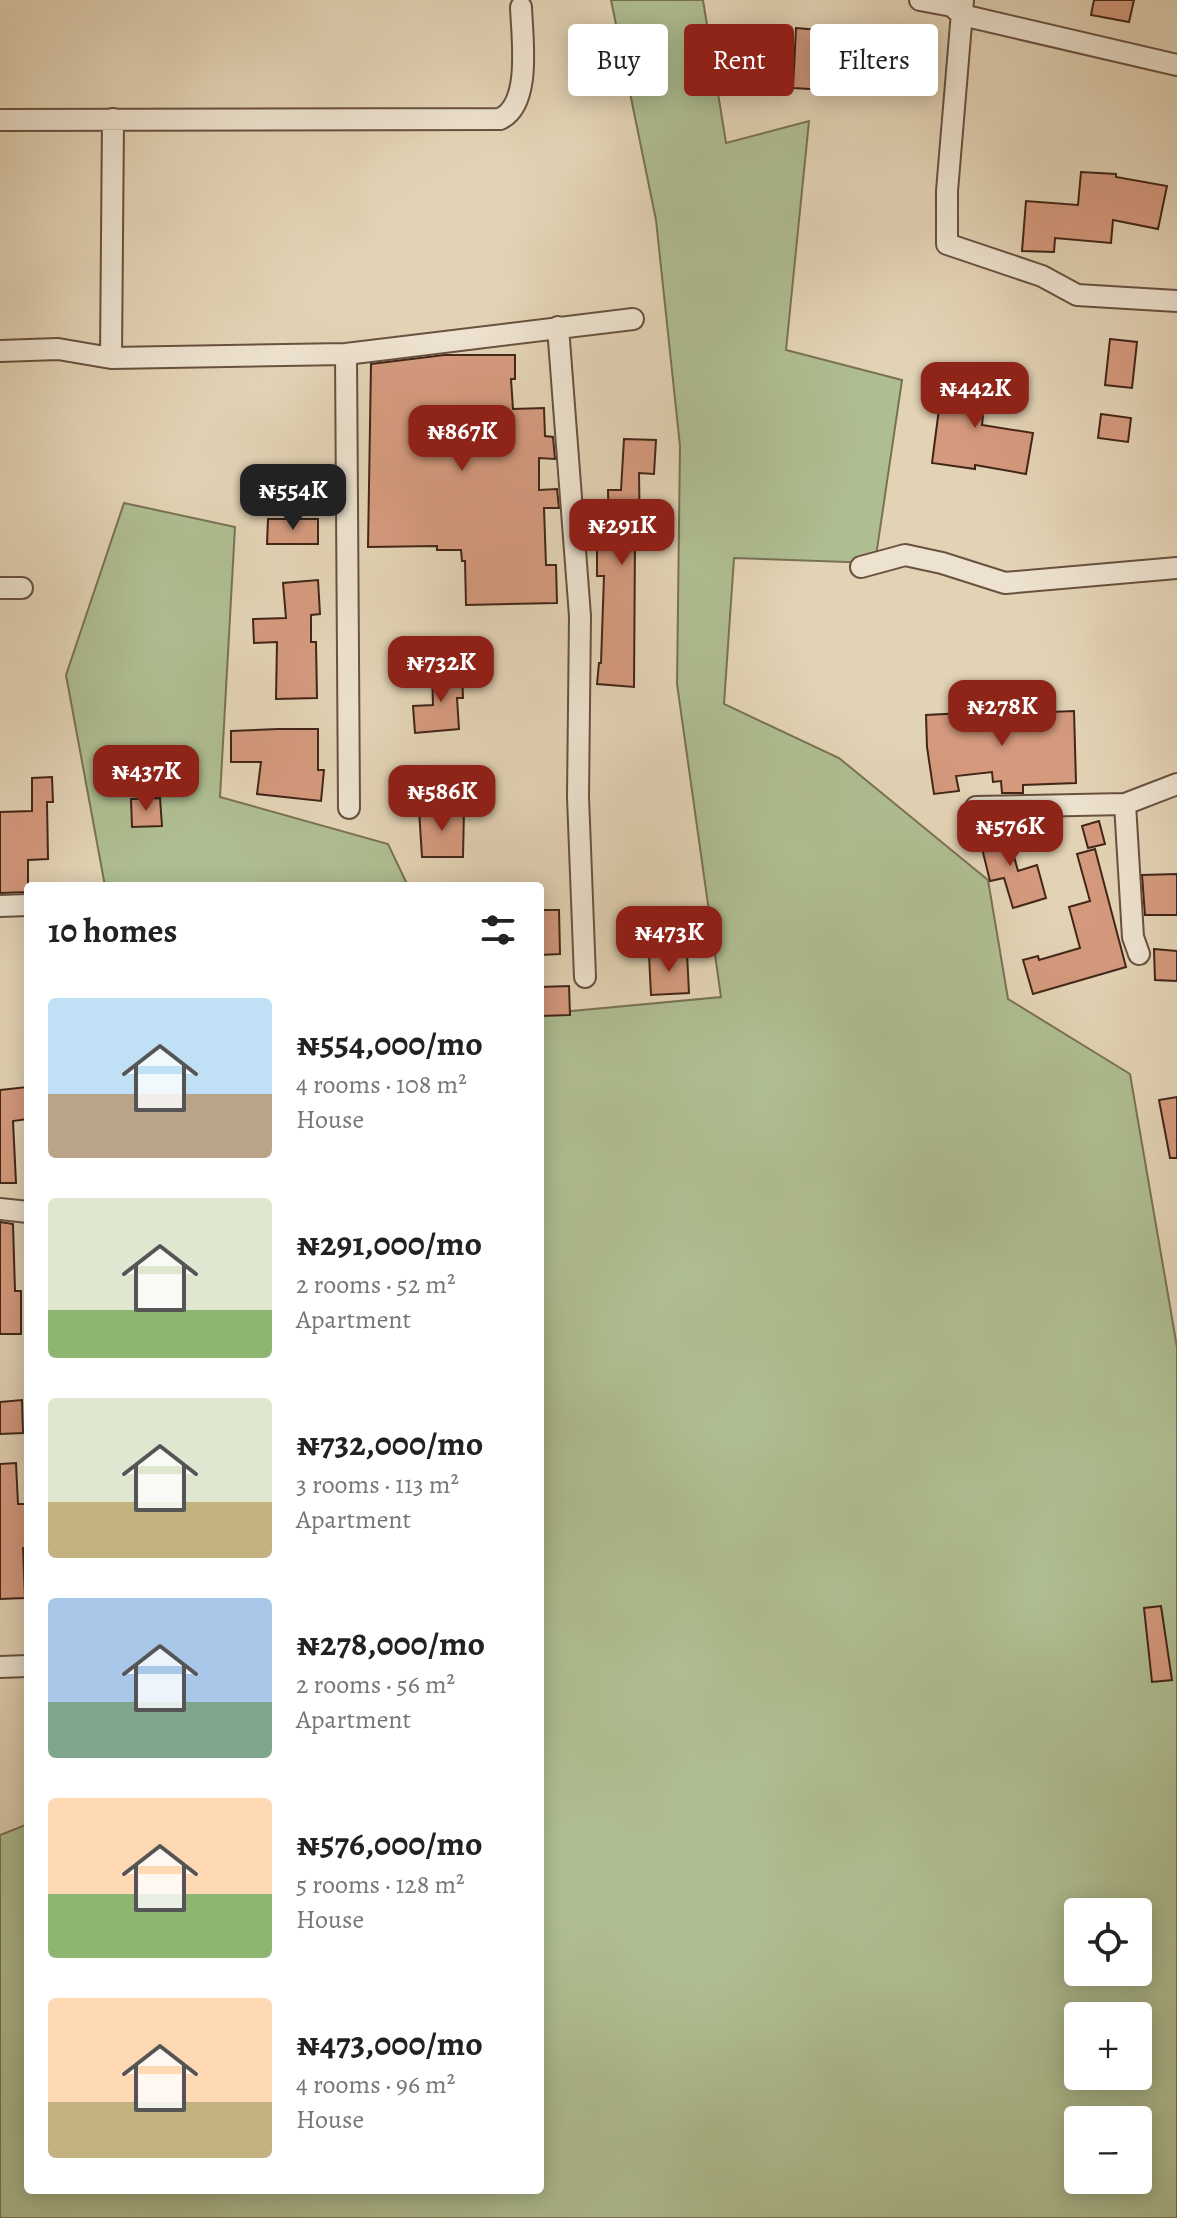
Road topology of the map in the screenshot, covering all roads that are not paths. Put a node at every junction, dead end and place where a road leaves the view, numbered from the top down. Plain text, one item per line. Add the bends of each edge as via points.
1 (920, 0) edge
2 (521, 7) dead end
3 (963, 8) edge
4 (1177, 65) edge
5 (113, 119) junction
6 (0, 120) edge
7 (1177, 301) edge
8 (633, 319) dead end
9 (558, 327) junction
10 (0, 351) edge
11 (346, 354) junction
12 (111, 358) junction
13 (861, 567) dead end
14 (1177, 568) edge
15 (0, 588) edge
16 (22, 588) dead end
17 (1177, 784) edge
18 (1125, 804) junction
19 (976, 807) dead end
20 (349, 808) dead end
21 (24, 905) edge
22 (0, 906) edge
23 (1139, 954) dead end
24 (585, 977) dead end
25 (0, 1209) edge
26 (24, 1210) edge
27 (24, 1666) edge
28 (0, 1667) edge

1 - 3 street
2 - 5 street via 519,98 511,115 500,119
3 - 4 street
3 - 7 street via 947,244 1042,276 1077,295
5 - 6 street
5 - 12 street
8 - 9 street
9 - 11 street
9 - 24 street via 580,616 578,797
10 - 12 street via 58,349
11 - 12 street
11 - 20 street
13 - 14 street via 905,555 1005,583
15 - 16 street
17 - 18 street
18 - 19 street
18 - 23 street via 1133,937
21 - 22 street
25 - 26 street
27 - 28 street

